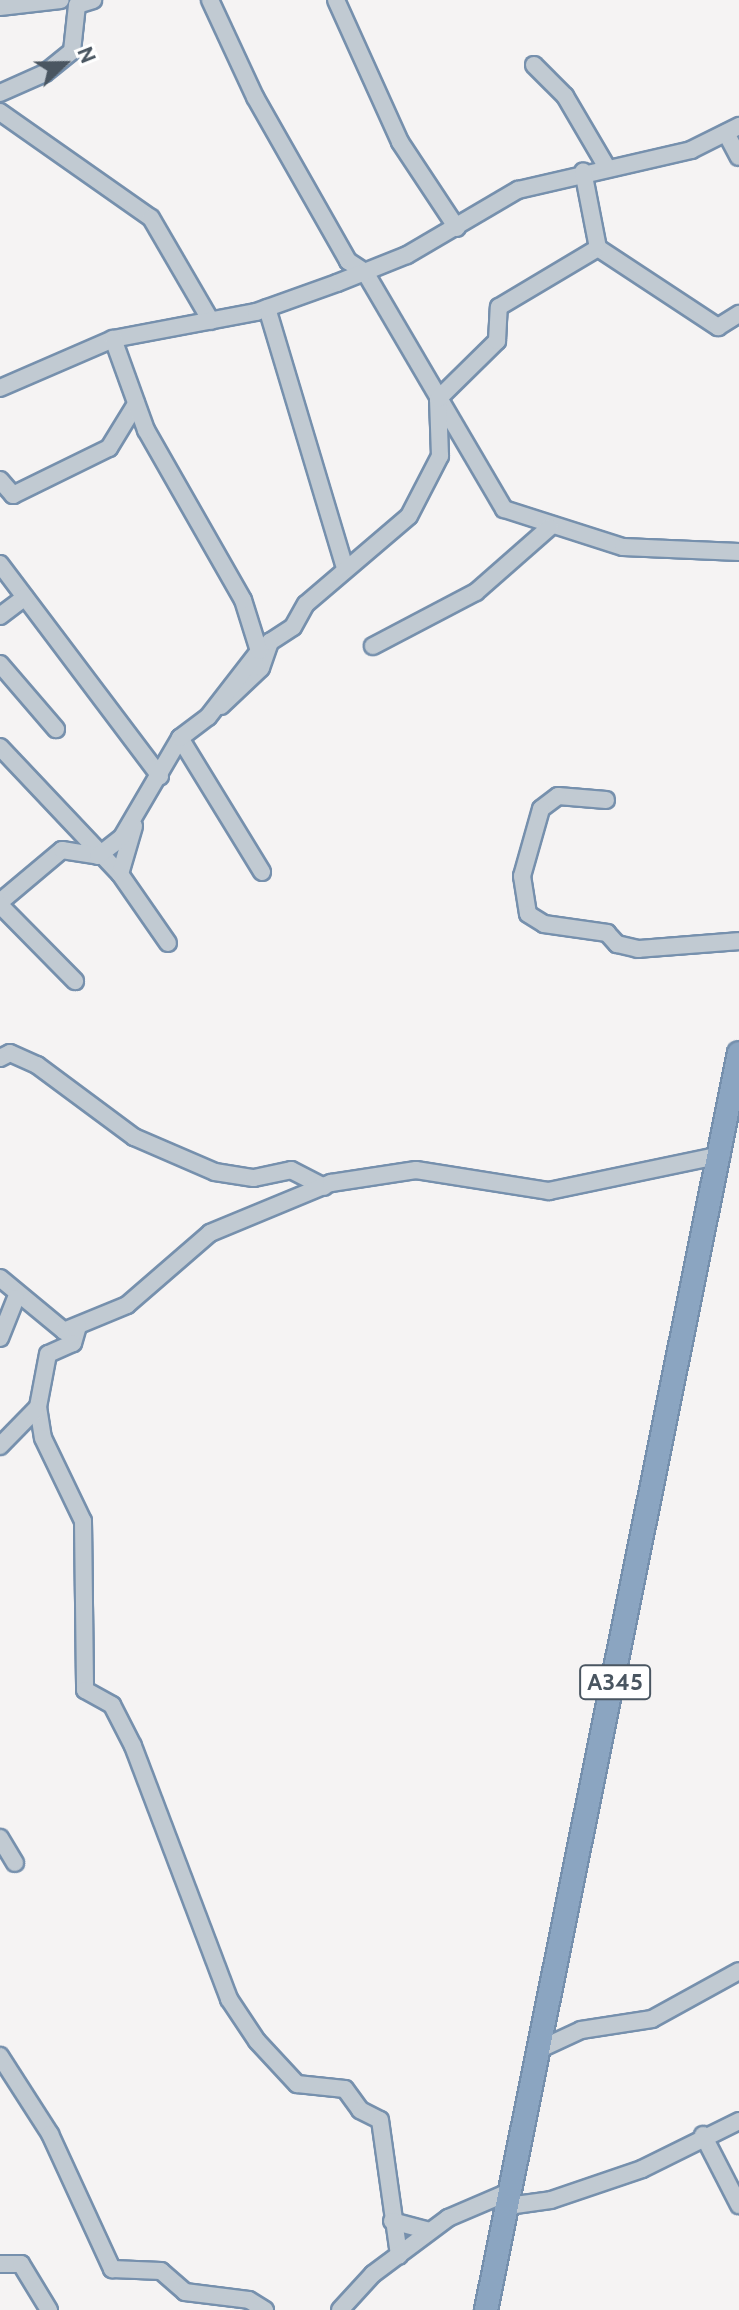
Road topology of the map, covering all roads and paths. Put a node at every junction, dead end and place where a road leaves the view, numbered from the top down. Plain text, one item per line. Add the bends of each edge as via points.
1 (61, 0) edge
2 (93, 0) edge
3 (210, 0) edge
4 (336, 0) edge
5 (0, 7) edge
6 (534, 65) dead end
7 (0, 93) edge
8 (0, 112) edge
9 (732, 130) edge
10 (739, 157) edge
11 (606, 166) junction
12 (583, 171) junction
13 (457, 228) junction
14 (598, 248) junction
15 (365, 272) junction
16 (267, 308) junction
17 (739, 314) edge
18 (211, 321) junction
19 (113, 339) junction
20 (0, 388) edge
21 (438, 399) junction
22 (136, 404) junction
23 (0, 480) edge
24 (202, 526) junction
25 (550, 527) junction
26 (739, 552) edge
27 (0, 564) edge
28 (345, 568) junction
29 (25, 597) junction
30 (0, 616) edge
31 (270, 642) junction
32 (373, 646) dead end
33 (0, 664) edge
34 (208, 717) junction
35 (56, 729) dead end
36 (180, 738) junction
37 (0, 747) edge
38 (160, 776) junction
39 (606, 800) dead end
40 (138, 806) junction
41 (98, 856) junction
42 (262, 872) dead end
43 (120, 874) junction
44 (0, 904) edge
45 (739, 941) edge
46 (168, 943) dead end
47 (75, 981) dead end
48 (739, 1053) edge
49 (0, 1058) edge
50 (736, 1076) edge
51 (734, 1118) edge
52 (721, 1155) junction
53 (324, 1187) junction
54 (0, 1278) edge
55 (16, 1298) junction
56 (78, 1326) junction
57 (0, 1338) edge
58 (38, 1407) junction
59 (0, 1446) edge
60 (0, 1838) edge
61 (15, 1863) dead end
62 (739, 1971) edge
63 (538, 2050) junction
64 (0, 2056) edge
65 (739, 2121) edge
66 (703, 2135) junction
67 (510, 2198) junction
68 (739, 2205) edge
69 (392, 2221) junction
70 (430, 2231) junction
71 (399, 2256) junction
72 (0, 2264) edge
73 (49, 2310) edge
74 (265, 2310) edge
75 (340, 2310) edge
76 (486, 2310) edge

1 - 5 street
2 - 7 street via 77,5 72,51 45,73
3 - 15 street via 255,97 348,261
4 - 13 street via 400,142
6 - 11 street via 565,96
8 - 18 street via 151,218
9 - 10 street
9 - 11 street via 662,158
11 - 12 street
12 - 13 street via 518,190
12 - 14 street
13 - 15 street
14 - 17 street via 718,327
14 - 21 street via 499,307 497,341
15 - 16 street
15 - 21 street
16 - 18 street
16 - 28 street
18 - 19 street
19 - 20 street
19 - 22 street
21 - 25 street via 493,496 522,520
21 - 28 street via 440,456 409,516
22 - 23 street via 109,448 13,495
22 - 24 street
24 - 31 street
24 - 34 street via 243,600 259,651
25 - 26 street via 623,547
25 - 32 street via 476,592
27 - 29 street
28 - 31 street
29 - 30 street
29 - 38 street
31 - 34 street via 261,668
33 - 35 street
34 - 36 street
36 - 38 street
36 - 42 street
37 - 41 street
38 - 40 street
39 - 45 street via 558,796 541,809 522,876 528,914 544,924 607,933 617,944 638,949
40 - 41 street via 122,837
40 - 43 street
41 - 43 street
41 - 44 street via 62,850
43 - 46 street
44 - 47 street
48 - 50 highway, A345
49 - 53 street via 10,1053 37,1065 134,1137 215,1172 254,1178 291,1170
50 - 51 highway, A345
51 - 52 highway, A345
52 - 53 street via 549,1191 416,1170
52 - 63 highway, A345
53 - 56 street via 210,1233 127,1305
54 - 55 street
55 - 56 street via 64,1331
55 - 57 street
56 - 58 street via 73,1343 48,1354
58 - 59 street
58 - 69 street via 43,1438 83,1521 85,1690 112,1705 133,1746 229,1999 257,2041 297,2084 345,2089 360,2110 380,2120
60 - 61 street
62 - 63 street via 652,2019 581,2030
63 - 67 highway, A345
64 - 74 street via 50,2134 112,2269 161,2271 185,2292 249,2300
65 - 66 street
66 - 67 street via 642,2169 551,2200
66 - 68 street
67 - 70 street via 479,2199
67 - 76 highway, A345
69 - 70 street
69 - 71 street
70 - 71 street
71 - 75 street
72 - 73 street via 21,2264

